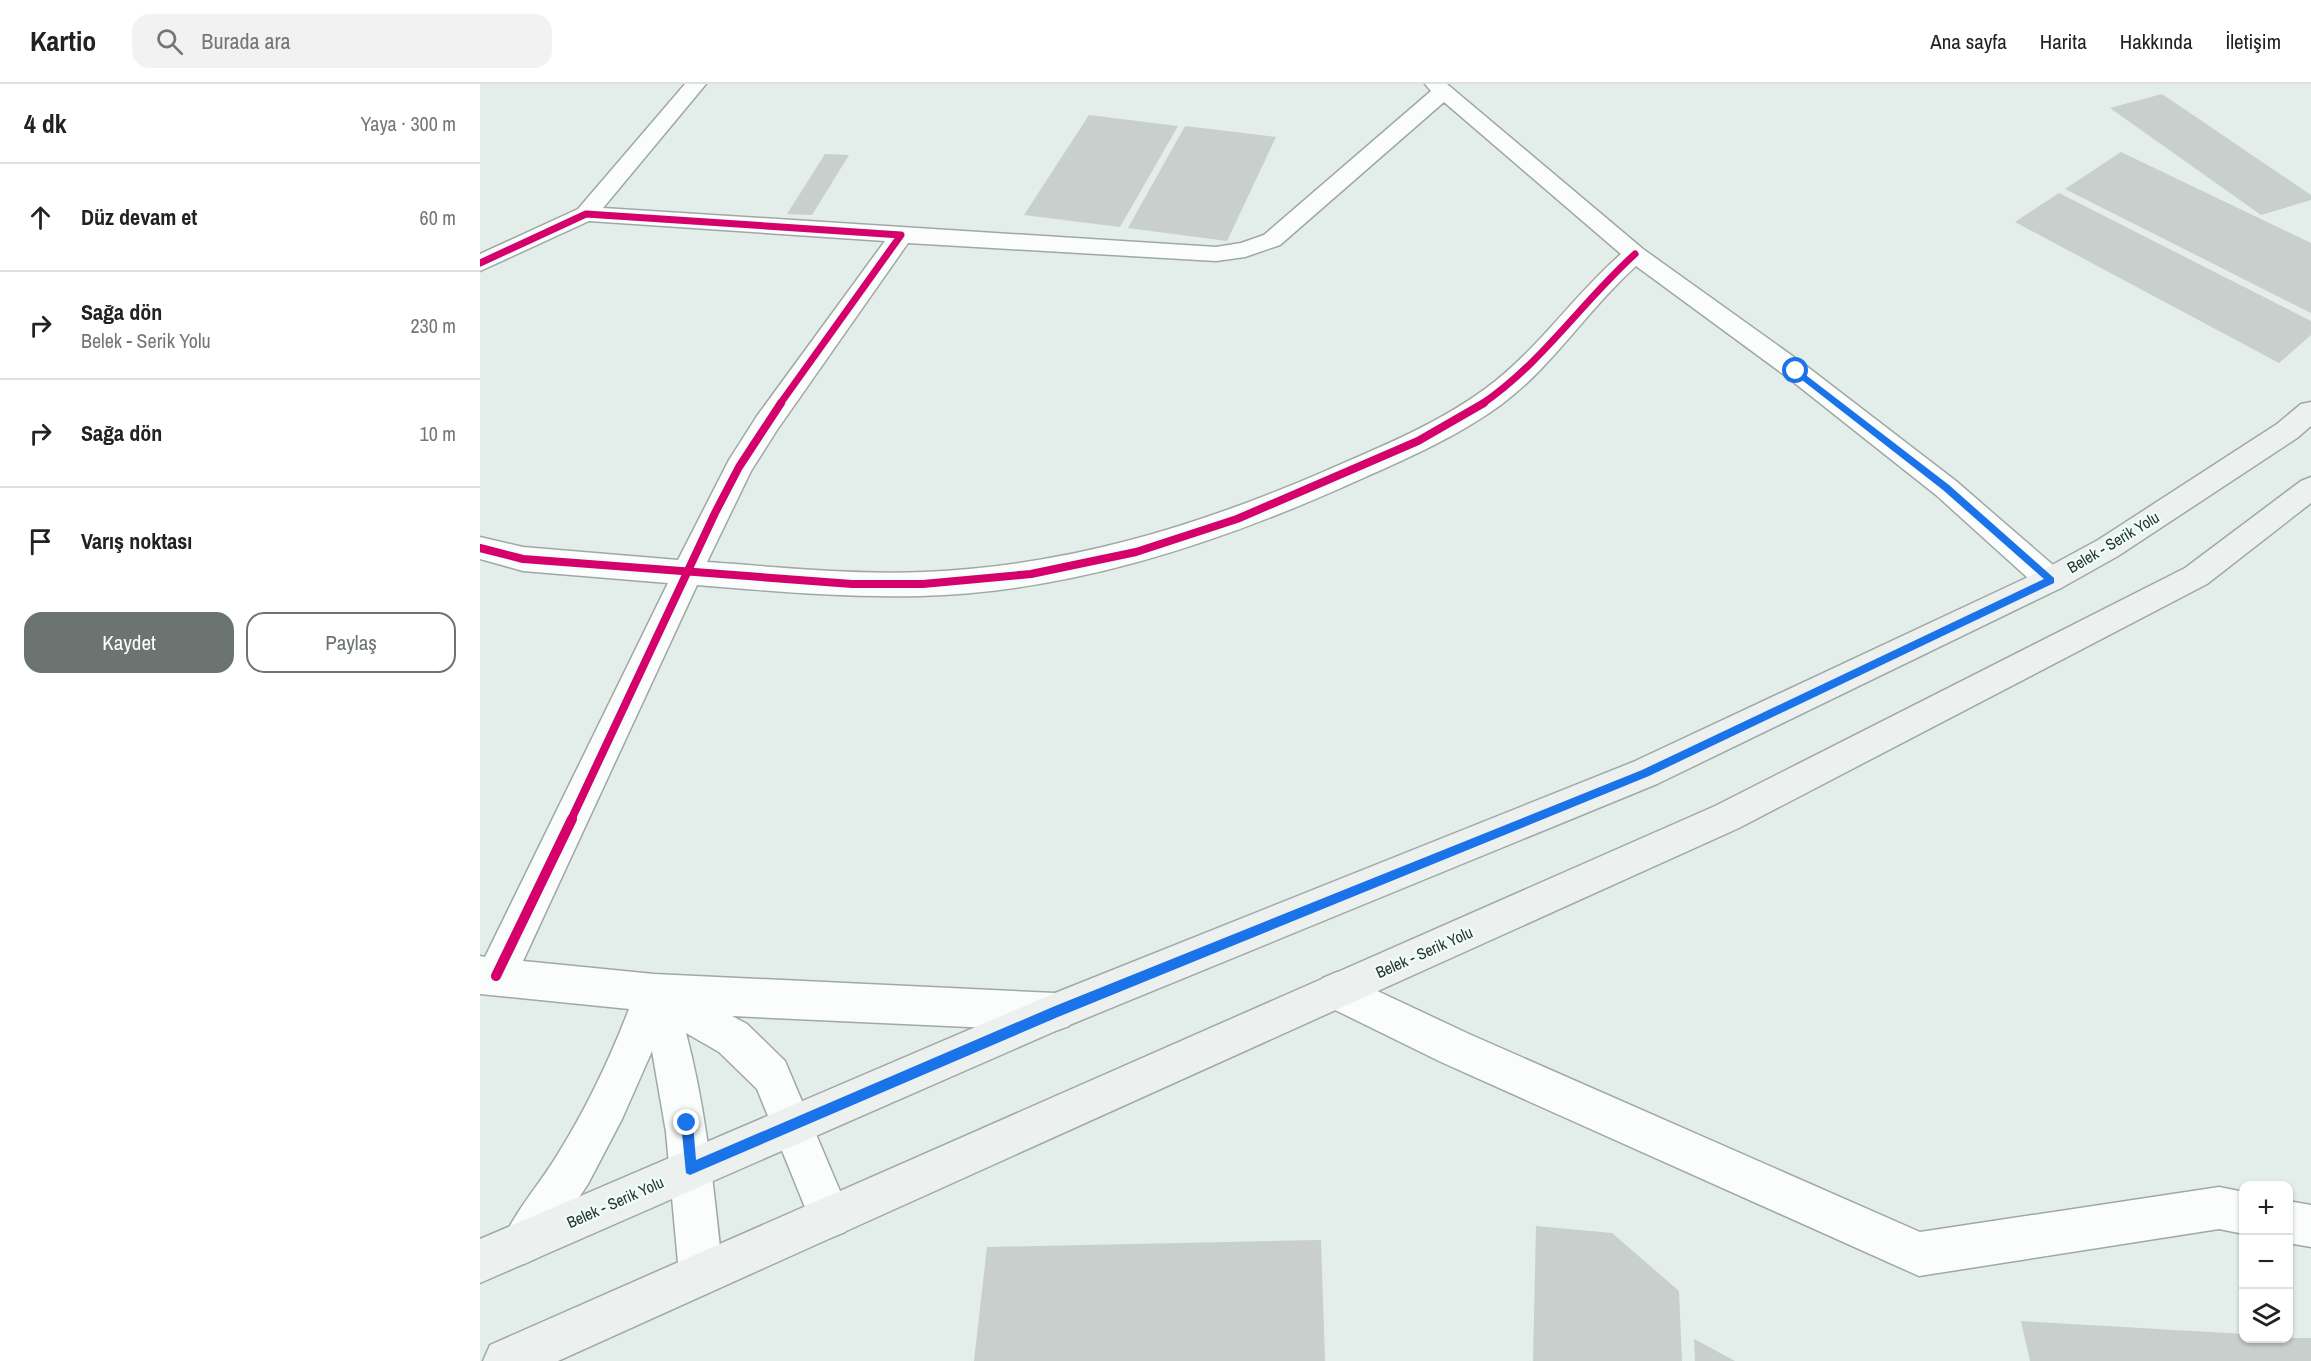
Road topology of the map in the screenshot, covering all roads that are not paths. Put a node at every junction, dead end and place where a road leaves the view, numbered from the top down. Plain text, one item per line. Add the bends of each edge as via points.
1 (696, 84) edge
2 (1439, 88) edge
3 (586, 214) junction
4 (901, 235) junction
5 (1635, 254) junction
6 (480, 263) edge
7 (2311, 411) edge
8 (2311, 488) edge
9 (480, 548) edge
10 (687, 573) junction
11 (2050, 580) junction
12 (488, 975) edge
13 (1337, 991) junction
14 (654, 993) junction
15 (1055, 1012) junction
16 (792, 1125) junction
17 (690, 1169) junction
18 (2239, 1212) edge
19 (830, 1217) junction
20 (2293, 1223) edge
21 (2311, 1226) edge
22 (524, 1242) junction
23 (480, 1261) edge
24 (701, 1274) junction
25 (506, 1361) edge

1 - 3 street
2 - 4 street via 1272,240 1245,250 1216,254
2 - 5 street
3 - 4 street
3 - 6 street
4 - 10 street via 739,466
5 - 10 street via 1609,276 1533,362 1493,397 1422,438 1226,525 1100,561 980,580 872,585
5 - 11 street via 1796,371 1946,488
7 - 11 main road, Belek - Serik Yolu via 2287,431 2108,548
8 - 13 main road, Belek - Serik Yolu via 2186,582 1727,817
9 - 10 street via 523,559
10 - 12 street via 620,720
11 - 15 main road, Belek - Serik Yolu via 1645,773
12 - 14 street
13 - 18 street via 1455,1048 1919,1254 2219,1208
13 - 19 main road, Belek - Serik Yolu
14 - 15 street
14 - 16 street via 733,1038 771,1076
14 - 17 street via 680,1081
14 - 22 street via 611,1101 573,1170
15 - 16 main road, Belek - Serik Yolu
16 - 17 main road, Belek - Serik Yolu
16 - 19 street
17 - 22 main road, Belek - Serik Yolu
17 - 24 street
19 - 24 main road, Belek - Serik Yolu
20 - 21 street
22 - 23 main road, Belek - Serik Yolu
24 - 25 main road, Belek - Serik Yolu

